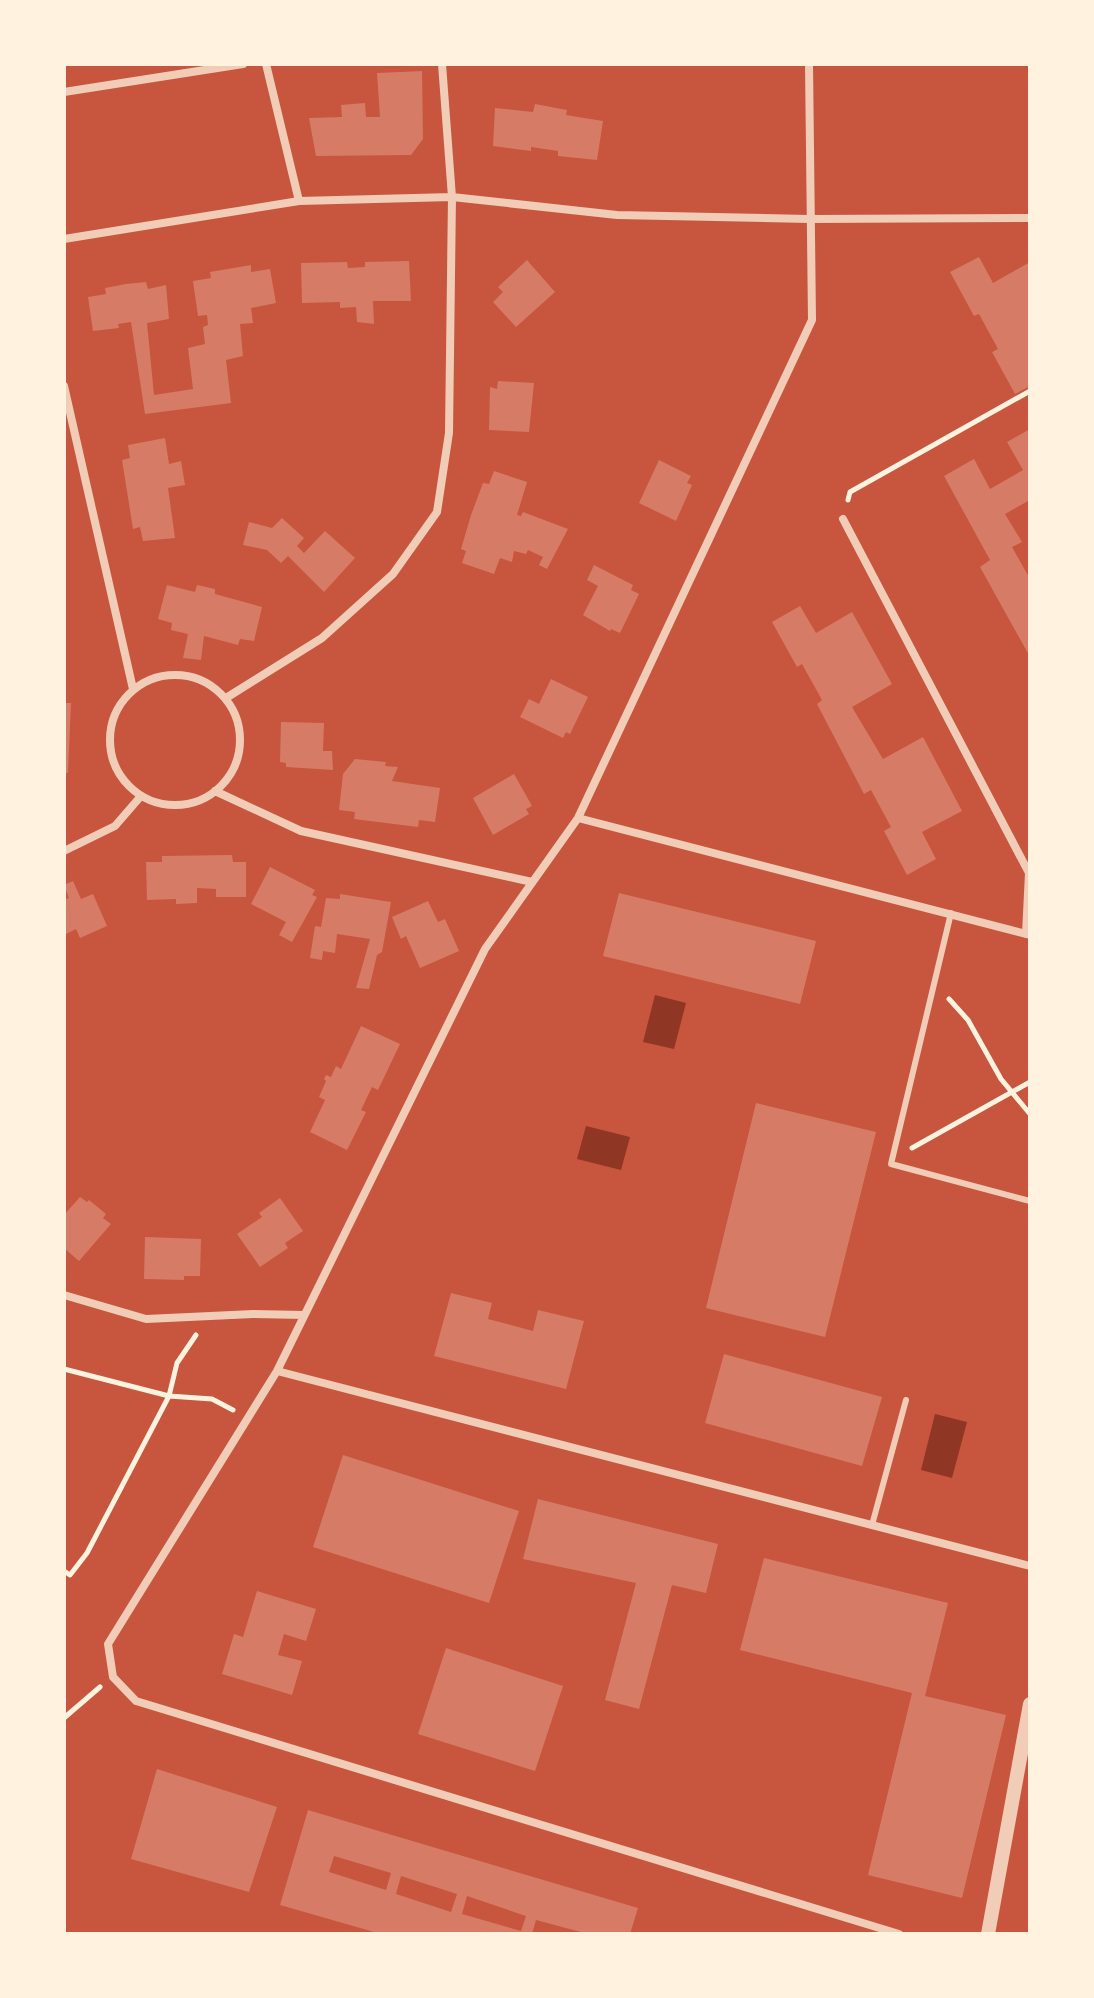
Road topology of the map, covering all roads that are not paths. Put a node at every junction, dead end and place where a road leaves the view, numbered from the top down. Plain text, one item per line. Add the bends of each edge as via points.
1 (243, 64) edge
2 (266, 64) edge
3 (442, 64) edge
4 (809, 64) edge
5 (64, 92) edge
6 (452, 197) junction
7 (299, 201) junction
8 (1030, 218) edge
9 (810, 219) junction
10 (64, 239) edge
11 (64, 386) edge
12 (843, 519) road end
13 (133, 689) junction
14 (226, 698) junction
15 (215, 791) junction
16 (141, 796) junction
17 (578, 818) junction
18 (64, 851) edge
19 (532, 882) junction
20 (951, 913) junction
21 (1028, 934) edge
22 (1030, 1201) edge
23 (64, 1295) edge
24 (304, 1315) junction
25 (277, 1371) junction
26 (906, 1400) dead end
27 (872, 1525) junction
28 (1030, 1566) edge
29 (1030, 1704) edge
30 (888, 1932) edge
31 (899, 1934) edge
32 (988, 1934) edge

1 - 5 street
2 - 7 street
3 - 6 street
4 - 9 street
6 - 7 street
6 - 9 street via 617,215
6 - 14 street via 449,433 437,512 393,574 322,638
7 - 10 street
8 - 9 street
9 - 17 street via 812,320
11 - 13 street
12 - 21 street via 1029,873
13 - 14 street via 150,678 192,675
13 - 16 street via 119,705 109,745 114,766
14 - 15 street via 241,736 230,776
15 - 16 street via 179,806
15 - 19 street via 301,831
16 - 18 street via 115,826
17 - 19 street
17 - 20 street
19 - 24 street via 485,949
20 - 21 street
20 - 22 lane via 891,1164
23 - 24 street via 146,1319
24 - 25 street
25 - 27 street
25 - 30 street via 108,1644 113,1677 136,1701
26 - 27 lane
27 - 28 street
29 - 32 street
30 - 31 street

